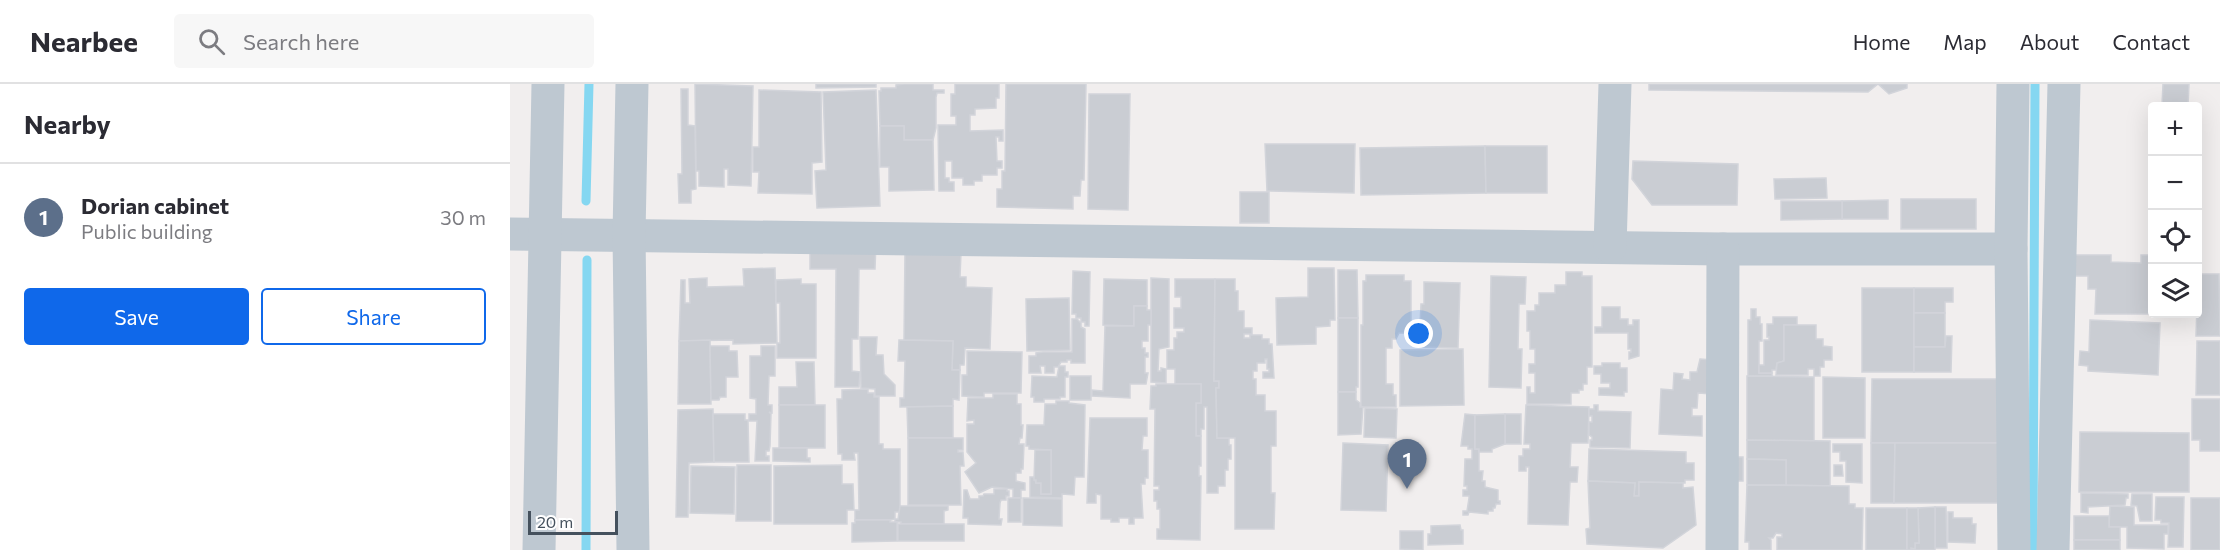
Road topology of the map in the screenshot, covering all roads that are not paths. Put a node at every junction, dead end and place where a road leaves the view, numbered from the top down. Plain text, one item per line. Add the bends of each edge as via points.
1 (548, 84) edge
2 (632, 84) edge
3 (1615, 84) edge
4 (2013, 84) edge
5 (2064, 84) edge
6 (544, 233) junction
7 (510, 234) edge
8 (628, 234) junction
9 (1610, 247) junction
10 (1723, 249) junction
11 (2011, 249) junction
12 (539, 550) edge
13 (633, 550) edge
14 (1722, 550) edge
15 (2014, 550) edge
16 (2053, 550) edge

1 - 6 street
2 - 8 street
3 - 9 street
4 - 11 street
5 - 16 street
6 - 7 street
6 - 8 street
6 - 12 street
8 - 9 street
8 - 13 street
9 - 10 street
10 - 11 street
10 - 14 street
11 - 15 street

